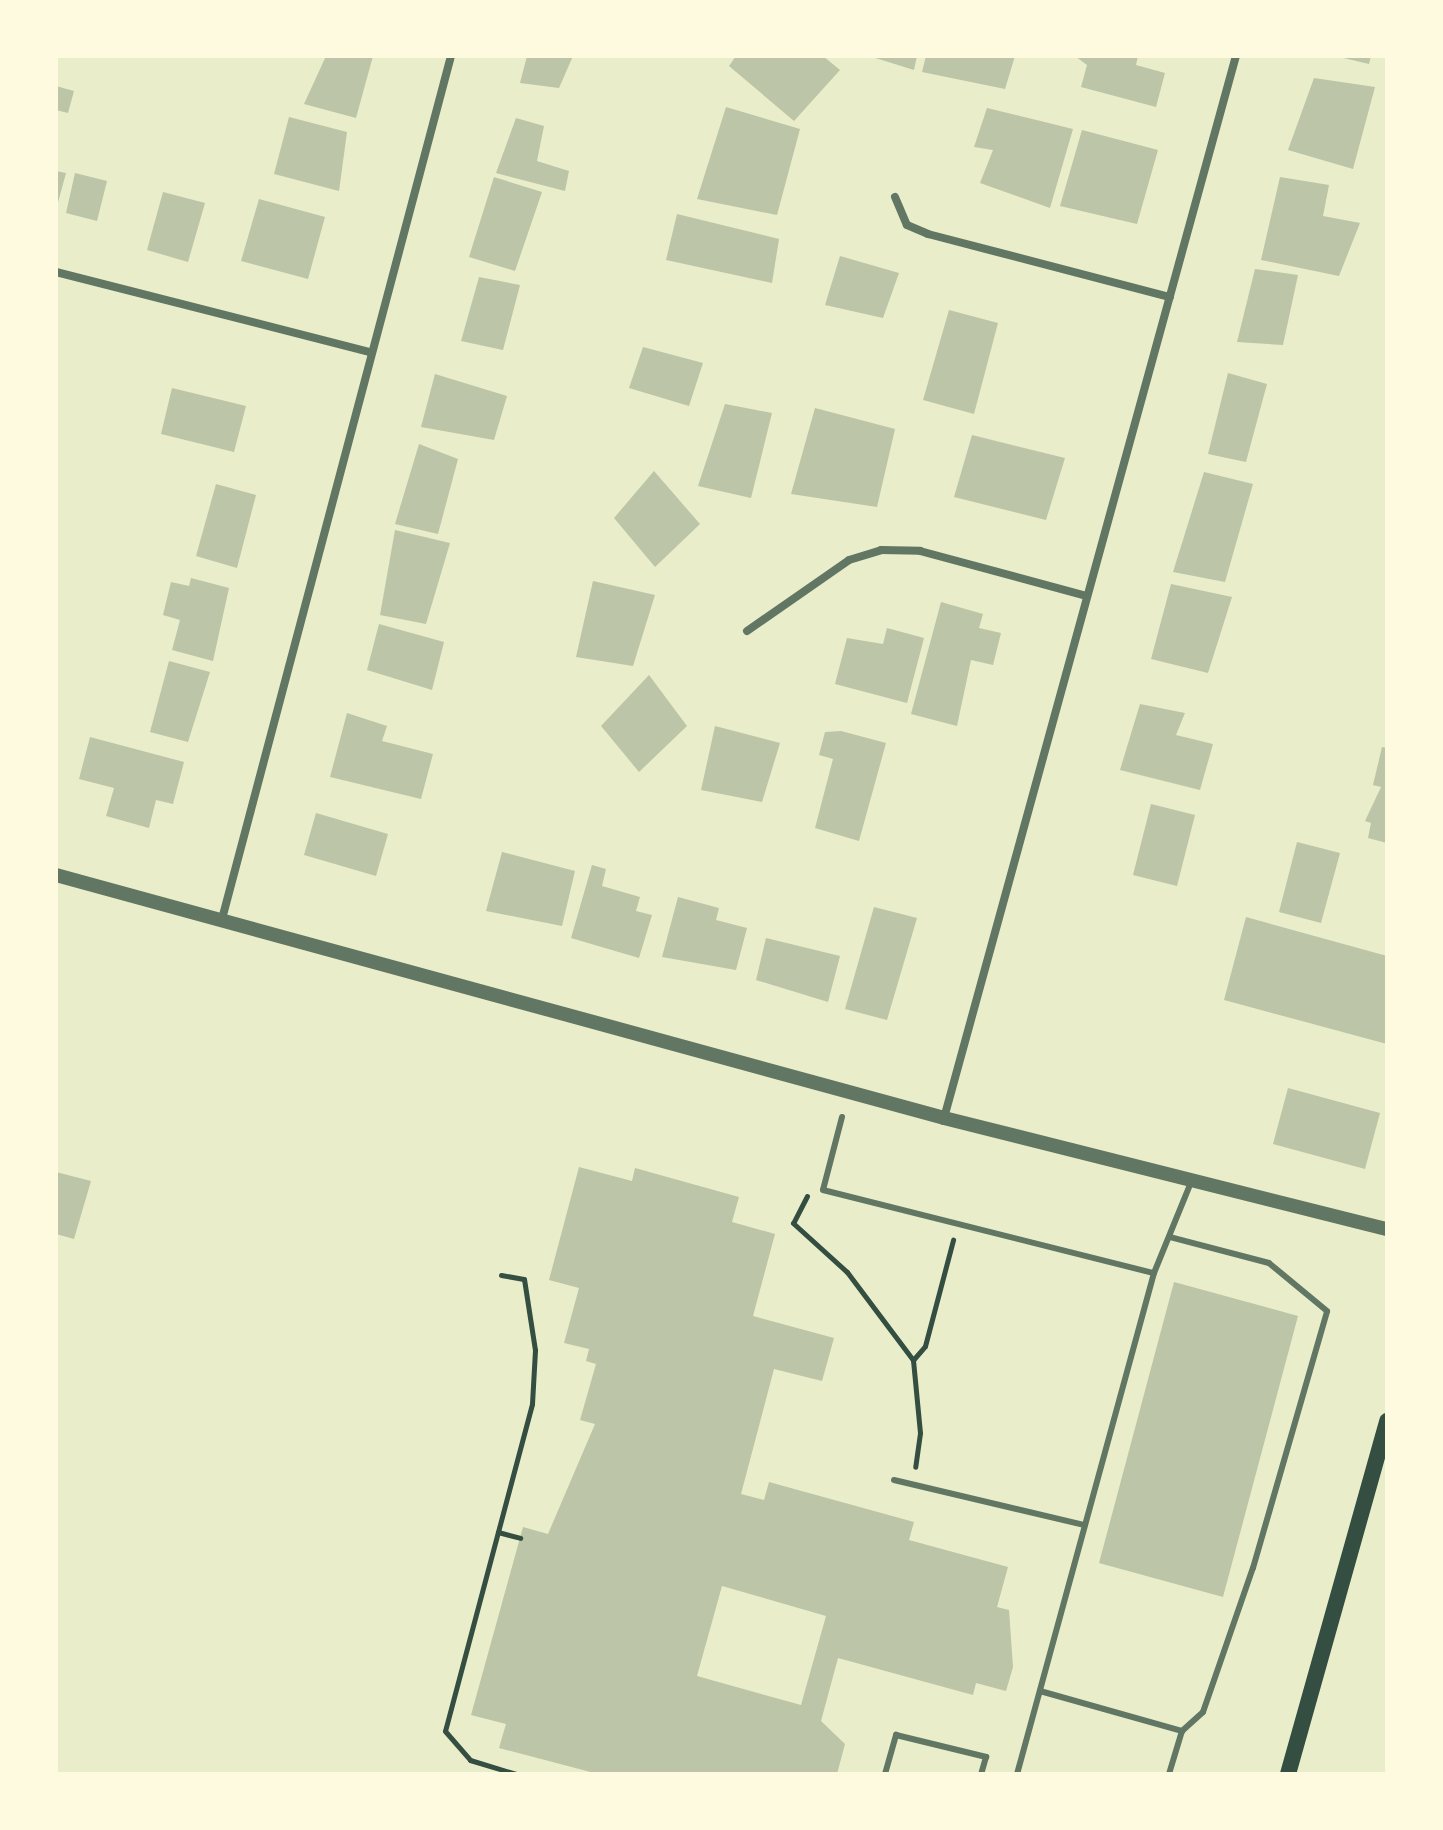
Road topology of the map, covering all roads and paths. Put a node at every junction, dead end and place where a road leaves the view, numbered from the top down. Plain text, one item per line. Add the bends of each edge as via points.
1 (451, 56) edge
2 (1236, 56) edge
3 (895, 197) dead end
4 (56, 272) edge
5 (1170, 297) junction
6 (370, 352) junction
7 (1087, 596) junction
8 (747, 631) dead end
9 (56, 875) edge
10 (222, 919) junction
11 (842, 1117) dead end
12 (944, 1118) junction
13 (1192, 1180) junction
14 (823, 1190) junction
15 (957, 1224) junction
16 (1387, 1229) edge
17 (1170, 1237) junction
18 (1154, 1273) junction
19 (501, 1275) dead end
20 (913, 1360) junction
21 (1387, 1421) edge
22 (894, 1480) dead end
23 (913, 1485) junction
24 (1085, 1525) junction
25 (498, 1532) junction
26 (520, 1538) dead end
27 (1040, 1691) junction
28 (1182, 1731) junction
29 (516, 1774) edge
30 (885, 1774) edge
31 (981, 1774) edge
32 (1017, 1774) edge
33 (1169, 1774) edge
34 (1288, 1774) edge

1 - 6 street
2 - 5 street
3 - 5 street via 907,225 928,234
4 - 6 street
5 - 7 street
6 - 10 street
7 - 8 street via 920,551 881,550 849,560
7 - 12 street
9 - 10 street
10 - 12 street
11 - 14 lane
12 - 13 street
13 - 16 street
13 - 17 lane
14 - 15 lane
14 - 20 path via 802,1198 793,1223 847,1272
15 - 18 lane
15 - 20 path via 925,1346
17 - 18 lane
17 - 28 lane via 1269,1263 1327,1311 1253,1568 1203,1712
18 - 24 lane
19 - 25 path via 524,1279 535,1350 532,1404
20 - 23 path via 920,1433
21 - 34 main road
22 - 23 lane
23 - 24 lane
24 - 27 lane
25 - 26 path
25 - 29 path via 445,1731 470,1760
27 - 28 lane
27 - 32 lane
28 - 33 lane
30 - 31 lane via 896,1735 986,1757

